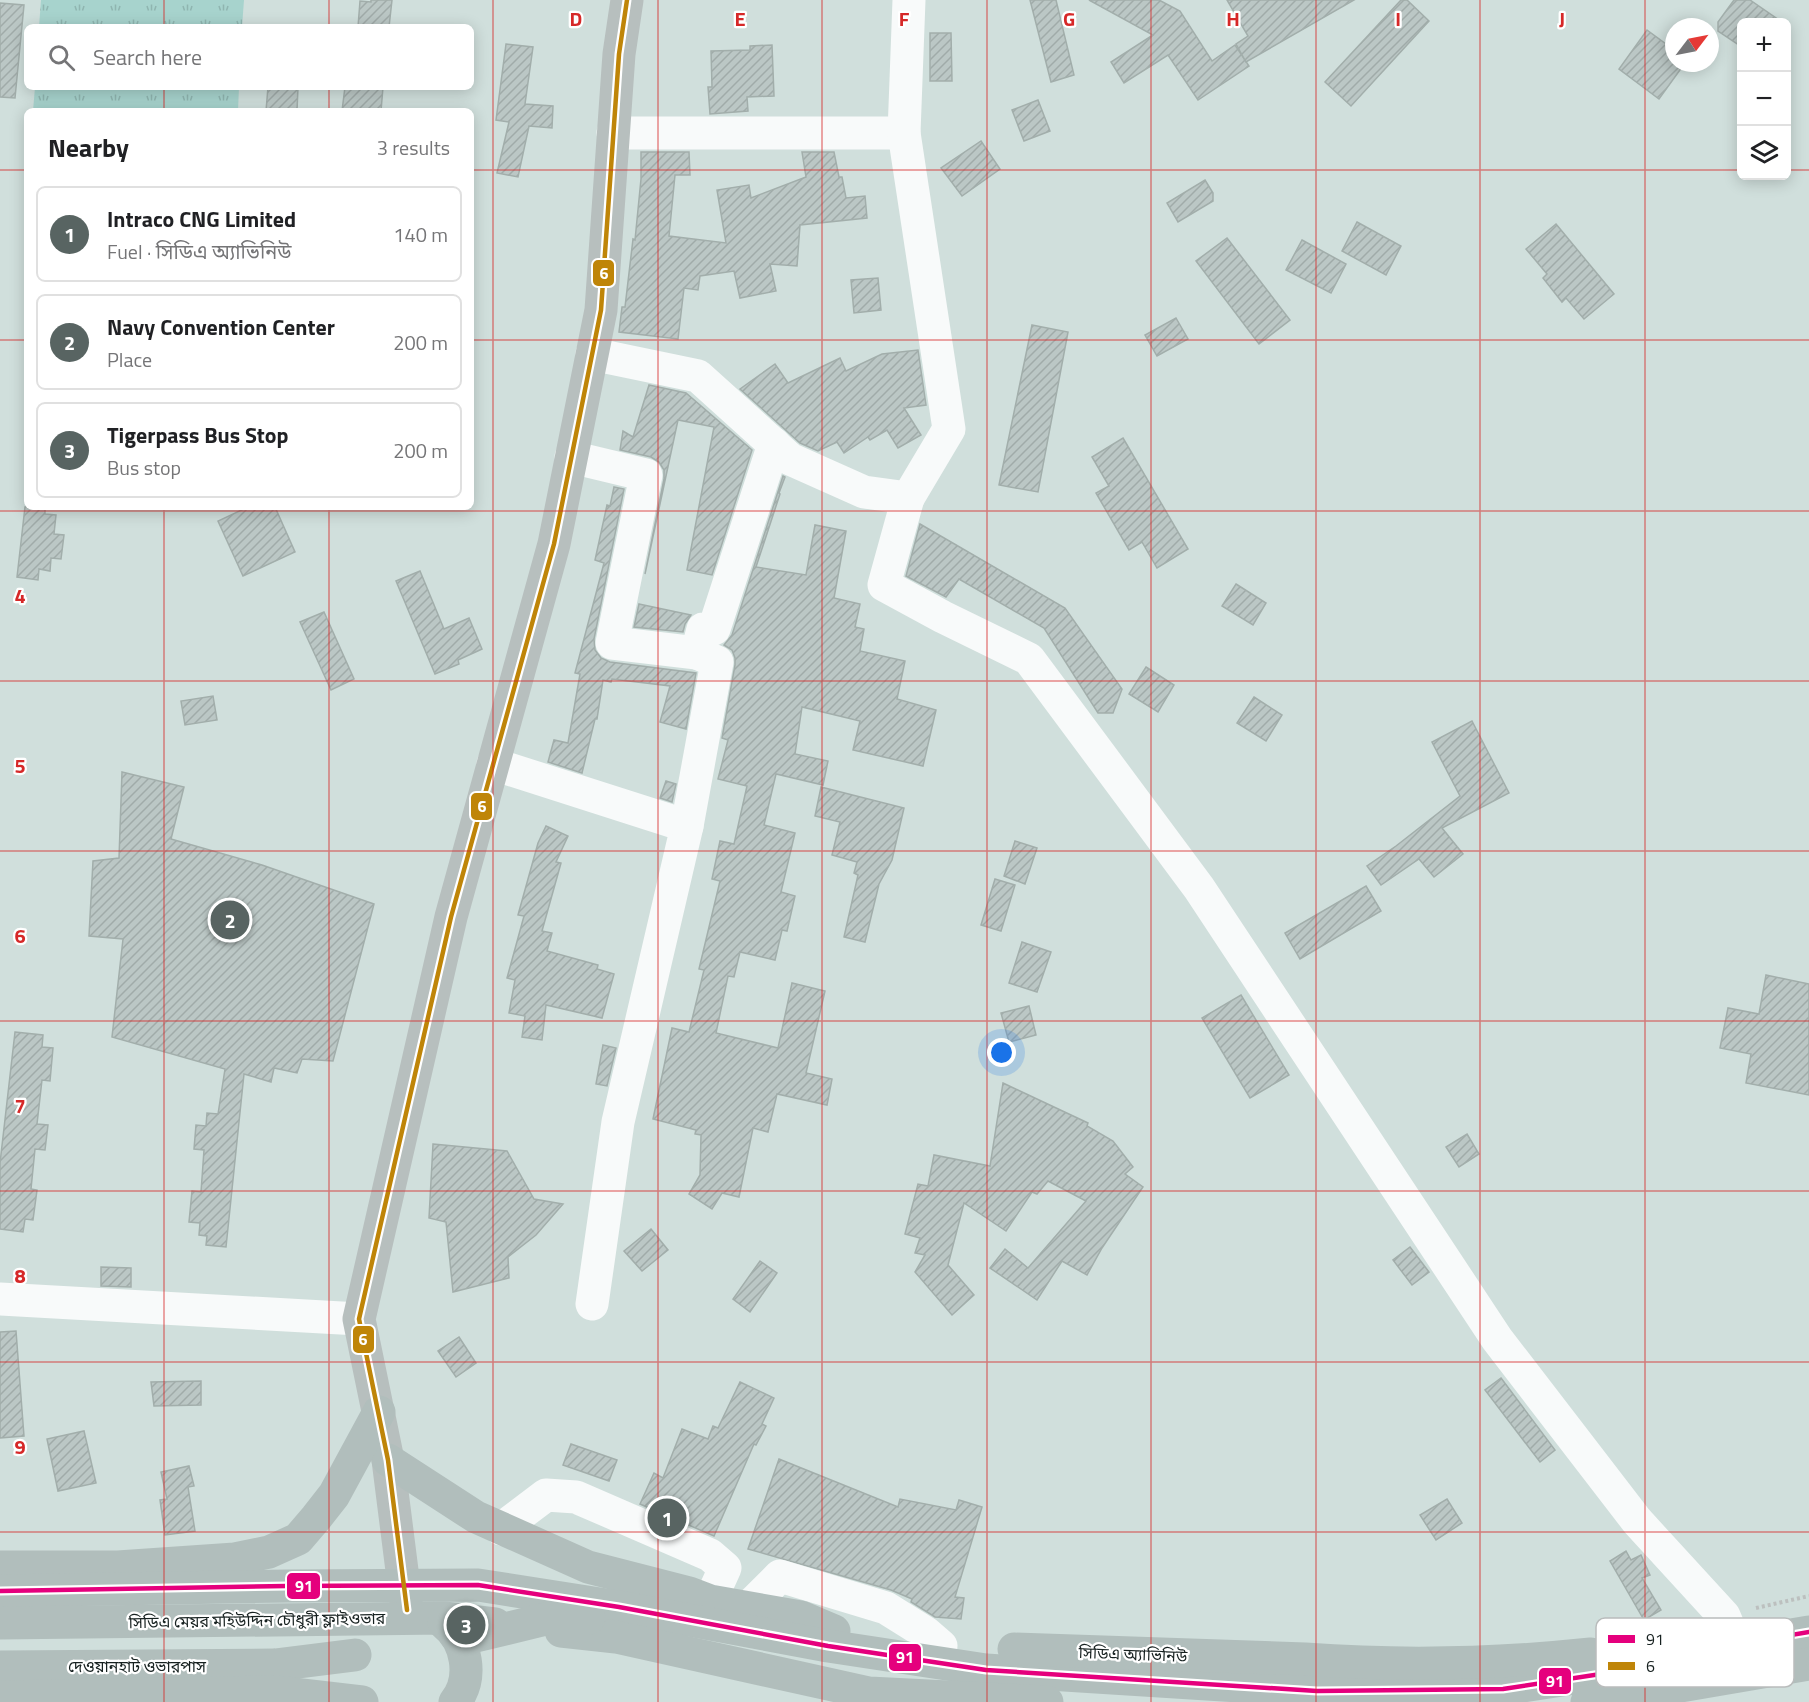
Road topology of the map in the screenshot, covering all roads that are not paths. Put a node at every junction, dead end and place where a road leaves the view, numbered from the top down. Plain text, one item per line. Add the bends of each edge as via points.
1 (627, 0) edge
2 (909, 0) edge
3 (613, 133) junction
4 (904, 133) junction
5 (592, 354) junction
6 (774, 444) junction
7 (571, 457) junction
8 (908, 498) junction
9 (697, 653) junction
10 (493, 764) junction
11 (687, 826) junction
12 (0, 1299) edge
13 (592, 1304) dead end
14 (359, 1319) junction
15 (379, 1412) junction
16 (388, 1460) junction
17 (501, 1529) junction
18 (0, 1567) edge
19 (0, 1591) edge
20 (710, 1601) junction
21 (407, 1610) junction
22 (749, 1613) junction
23 (1722, 1618) edge
24 (1809, 1619) edge
25 (1794, 1620) edge
26 (94, 1622) junction
27 (0, 1623) edge
28 (1809, 1632) edge
29 (1794, 1635) edge
30 (459, 1640) junction
31 (941, 1646) junction
32 (356, 1647) junction
33 (1596, 1654) edge
34 (1809, 1664) edge
35 (0, 1667) edge
36 (1794, 1667) edge
37 (1596, 1675) edge
38 (1809, 1679) edge
39 (1794, 1681) edge
40 (277, 1686) edge
41 (1675, 1687) edge
42 (1755, 1687) edge
43 (0, 1697) edge
44 (362, 1702) edge
45 (455, 1702) edge
46 (1047, 1702) edge
47 (1587, 1702) edge
48 (1654, 1702) edge

1 - 3 main road
2 - 4 street
3 - 4 street
3 - 5 main road via 601,310
4 - 8 street via 949,429
5 - 6 street via 698,376
5 - 7 main road
6 - 8 street via 790,459 864,492
6 - 9 street via 714,629 703,629
7 - 9 street via 646,475 612,643
7 - 10 main road via 554,544
8 - 23 street via 884,585 1029,659 1199,888 1497,1340 1637,1521
9 - 11 street via 717,662
10 - 11 street
10 - 14 main road via 451,917
11 - 13 street via 618,1122
12 - 14 street
14 - 15 main road
15 - 16 main road
15 - 18 highway via 334,1495 316,1518 297,1539 269,1551 236,1559 118,1567
16 - 17 highway
16 - 21 main road
17 - 20 highway via 588,1567
17 - 20 street via 546,1495 576,1497 710,1555 725,1568
19 - 37 highway via 478,1585 986,1670 1317,1691 1503,1689
20 - 22 highway
21 - 30 highway via 437,1618
21 - 32 highway via 379,1618 367,1628
22 - 30 highway, সিডিএ অ্যাভিনিউ via 550,1618
22 - 31 highway, সিডিএ অ্যাভিনিউ via 834,1631 912,1638
22 - 31 street via 780,1576 886,1608
24 - 25 highway, সিডিএ অ্যাভিনিউ
26 - 27 highway, সিডিএ মেয়র মহিউদ্দিন চৌধুরী ফ্লাইওভার
26 - 32 highway via 127,1639
26 - 46 highway, সিডিএ মেয়র মহিউদ্দিন চৌধুরী ফ্লাইওভার via 444,1618 616,1637 869,1693
28 - 29 highway
30 - 45 highway via 466,1669
31 - 33 highway, সিডিএ অ্যাভিনিউ via 1471,1664
32 - 40 highway
32 - 44 highway via 351,1670
34 - 36 highway
35 - 40 highway, দেওয়ানহাট ওভারপাস
38 - 39 highway
40 - 43 highway, দেওয়ানহাট ওভারপাস
40 - 44 highway
41 - 47 highway
42 - 48 highway

